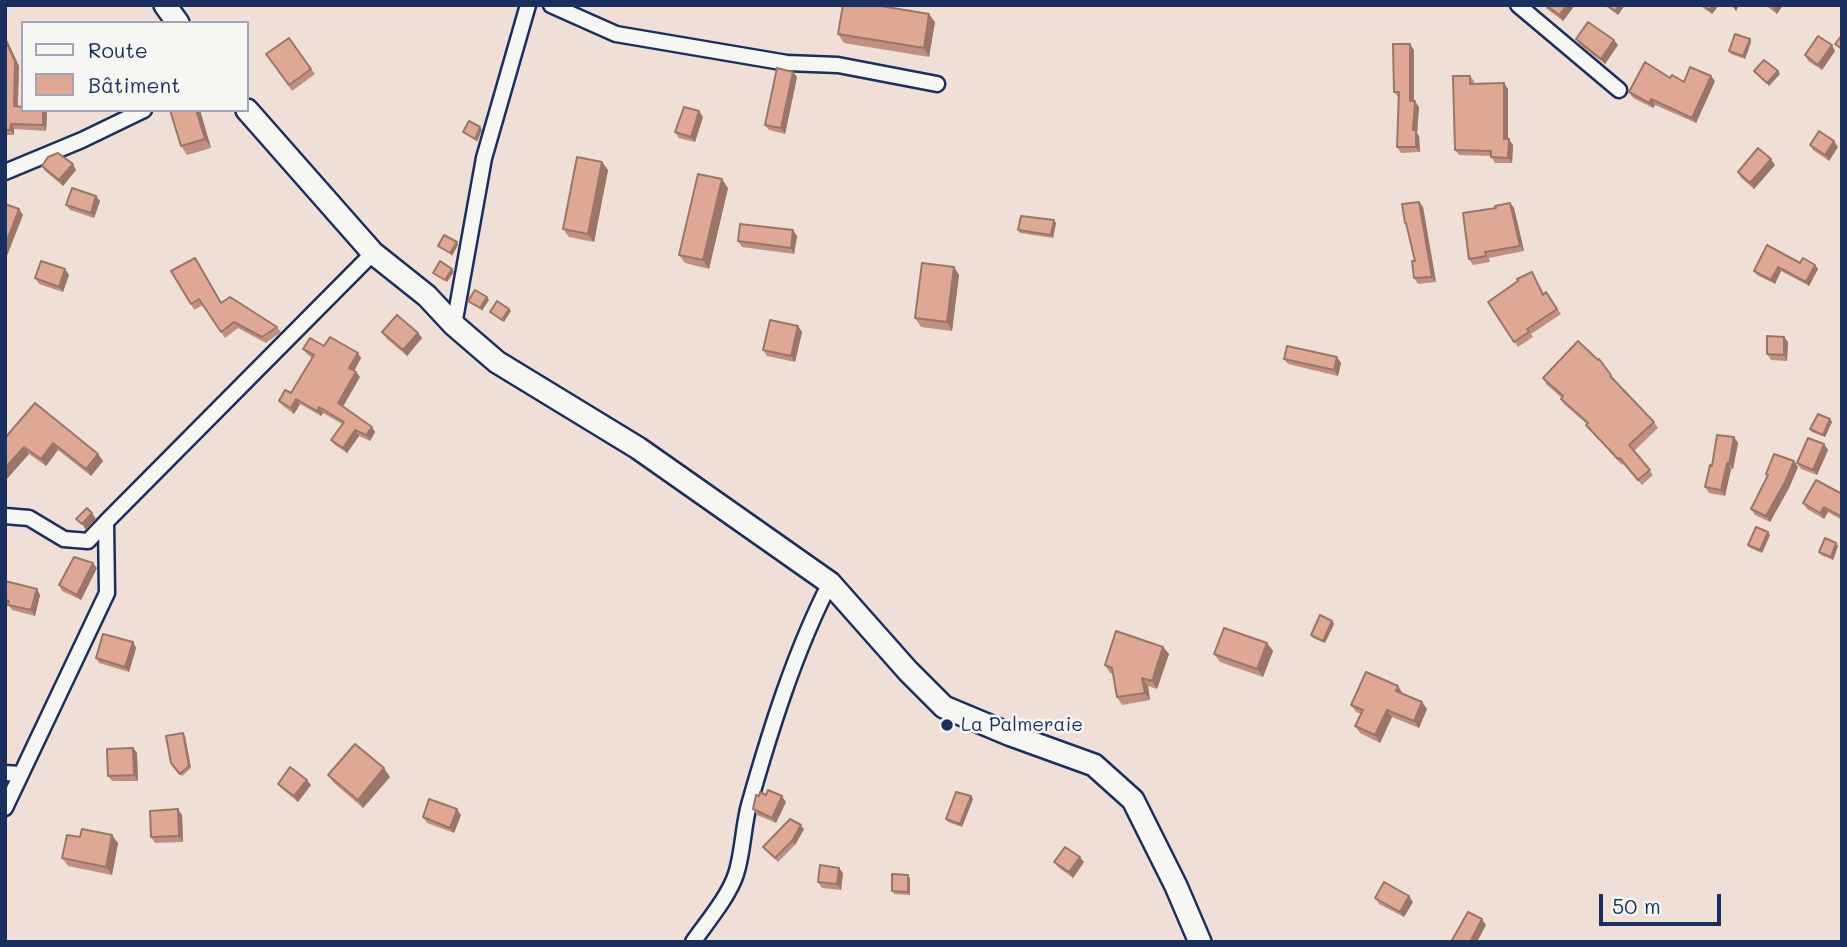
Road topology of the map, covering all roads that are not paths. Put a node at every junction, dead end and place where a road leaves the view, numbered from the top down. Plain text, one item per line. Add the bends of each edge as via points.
1 (165, 5) edge
2 (551, 5) edge
3 (1518, 5) edge
4 (527, 6) edge
5 (177, 21) edge
6 (937, 84) dead end
7 (1619, 90) dead end
8 (248, 111) edge
9 (140, 112) edge
10 (5, 172) edge
11 (373, 253) junction
12 (454, 325) junction
13 (5, 516) edge
14 (106, 522) junction
15 (830, 583) junction
16 (13, 774) edge
17 (5, 808) edge
18 (693, 942) edge
19 (1200, 942) edge

1 - 5 street
2 - 6 street via 616,34 787,62 838,65
3 - 7 street
4 - 12 street via 484,158
8 - 11 street
9 - 10 street
11 - 12 street via 427,296
11 - 14 street
12 - 15 street via 497,362 638,448
13 - 14 street via 29,517 64,539 88,541
14 - 16 street via 107,593
15 - 18 street via 813,615 778,714 746,816 736,874
15 - 19 street via 944,707 1094,765 1133,800
16 - 17 street

